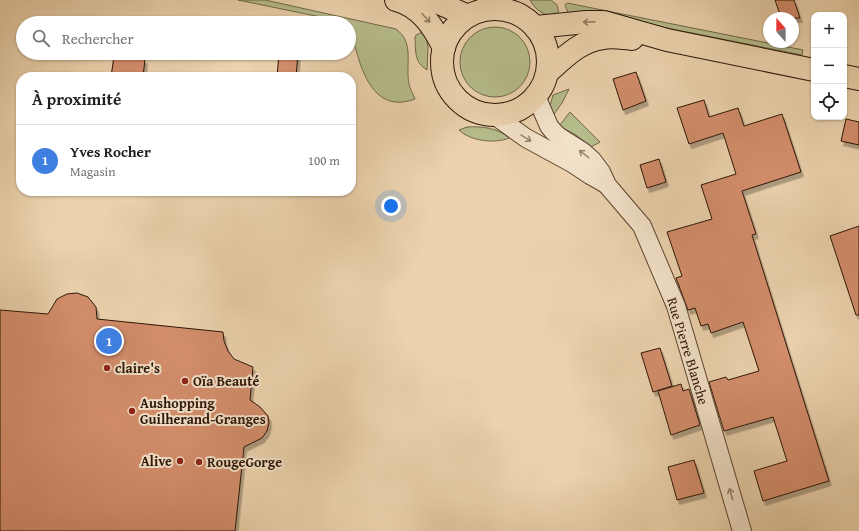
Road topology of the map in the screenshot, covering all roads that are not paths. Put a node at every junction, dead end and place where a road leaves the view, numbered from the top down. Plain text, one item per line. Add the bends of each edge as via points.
1 (396, 0) edge
2 (432, 0) edge
3 (468, 16) junction
4 (536, 27) junction
5 (667, 40) junction
6 (444, 48) junction
7 (811, 69) edge
8 (548, 72) junction
9 (847, 77) edge
10 (859, 79) edge
11 (536, 96) junction
12 (494, 115) junction
13 (607, 185) junction
14 (742, 531) edge

1 -> 6 main road via 413,6 424,16 435,29
2 - 3 main road
3 - 4 main road via 488,9 504,10 520,14
3 - 6 main road via 457,24
5 -> 4 main road via 604,22
4 - 8 main road via 546,44
5 - 7 main road
5 - 8 main road via 605,37 592,40 575,48
6 - 12 main road via 443,72 454,96 474,111
8 - 11 main road
9 - 10 main road
11 - 12 main road via 524,107 510,113
13 -> 11 street, Rue Pierre Blanche via 592,160 549,126
12 -> 13 street, Rue Pierre Blanche via 526,138
14 -> 13 street, Rue Pierre Blanche via 676,306 642,226

